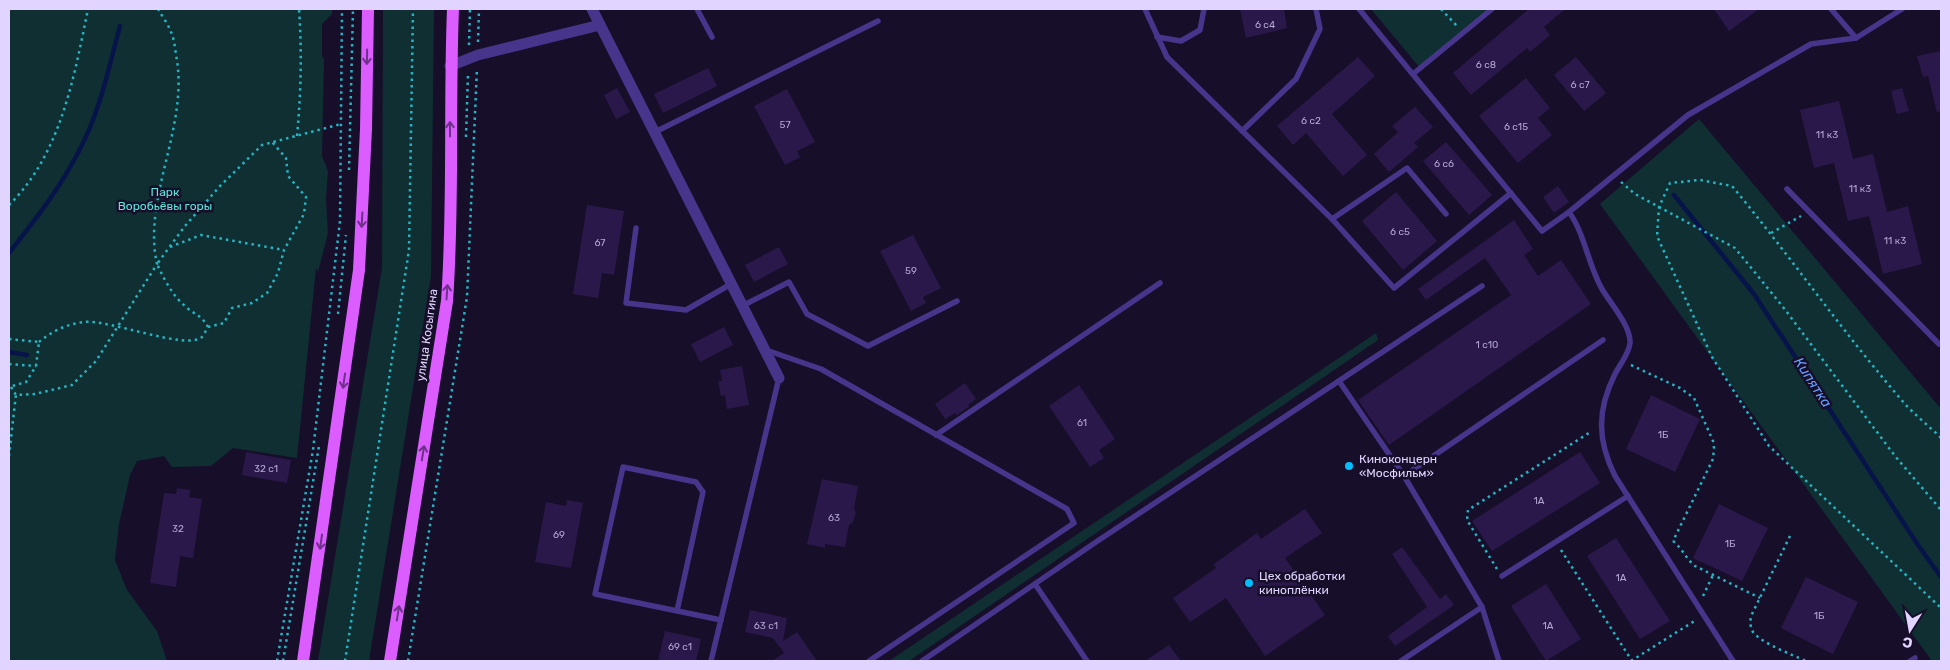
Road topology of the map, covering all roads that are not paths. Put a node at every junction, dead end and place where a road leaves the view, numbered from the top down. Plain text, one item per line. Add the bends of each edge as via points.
1 (368, 9) edge
2 (453, 9) edge
3 (592, 9) edge
4 (697, 9) edge
5 (1145, 9) edge
6 (1204, 9) edge
7 (1316, 9) edge
8 (1359, 9) edge
9 (1492, 9) edge
10 (1831, 9) edge
11 (1902, 9) edge
12 (878, 21) dead end
13 (600, 25) junction
14 (712, 37) dead end
15 (1158, 37) junction
16 (1856, 38) junction
17 (450, 66) junction
18 (1413, 74) junction
19 (1242, 131) junction
20 (655, 132) junction
21 (1787, 189) dead end
22 (1511, 193) junction
23 (1569, 212) junction
24 (1446, 214) dead end
25 (1332, 219) junction
26 (636, 228) dead end
27 (1160, 283) dead end
28 (731, 284) junction
29 (1482, 286) dead end
30 (957, 301) dead end
31 (742, 306) junction
32 (1604, 340) dead end
33 (1941, 344) edge
34 (764, 349) junction
35 (779, 378) joint
36 (1339, 381) junction
37 (936, 435) junction
38 (1404, 476) junction
39 (1628, 496) junction
40 (1502, 576) road end
41 (1035, 584) junction
42 (1482, 606) junction
43 (677, 611) junction
44 (721, 620) junction
45 (303, 661) edge
46 (390, 661) edge
47 (711, 661) edge
48 (869, 661) edge
49 (922, 661) edge
50 (1087, 661) edge
51 (1401, 661) edge
52 (1499, 661) edge
53 (1733, 661) edge

1 -> 45 main road via 359,270
2 - 17 main road, улица Косыгина
3 - 13 street
4 - 14 lane
5 - 15 lane
6 - 15 lane via 1200,30 1181,40
7 - 19 lane via 1320,29 1296,79
8 - 18 lane
9 - 18 lane
10 - 16 lane
11 - 16 lane
12 - 20 lane
13 - 17 street via 478,55
13 - 20 street
15 - 19 lane via 1166,57
16 - 23 lane via 1811,44 1688,115
46 -> 17 main road, улица Косыгина via 447,302
18 - 22 lane
19 - 25 lane
20 - 28 street
21 - 33 lane
22 - 23 lane via 1542,231
22 - 25 lane via 1394,288
23 - 39 lane via 1576,221 1601,288 1630,338 1605,398 1601,425 1607,459
24 - 25 lane via 1406,168
26 - 28 lane via 626,303 686,310
27 - 37 lane
28 - 31 street
29 - 36 lane
30 - 31 lane via 868,346 807,314 789,282
31 - 34 street
32 - 38 lane
34 - 35 street
34 - 37 lane via 821,369
35 - 44 lane
36 - 38 lane
36 - 41 lane
37 - 48 lane via 1067,509 1074,523
38 - 42 lane
39 - 40 lane
39 - 53 lane
41 - 49 lane
41 - 50 lane
42 - 51 lane
42 - 52 lane
43 - 43 lane via 595,594 623,466 696,482 703,492
43 - 44 lane
44 - 47 lane

